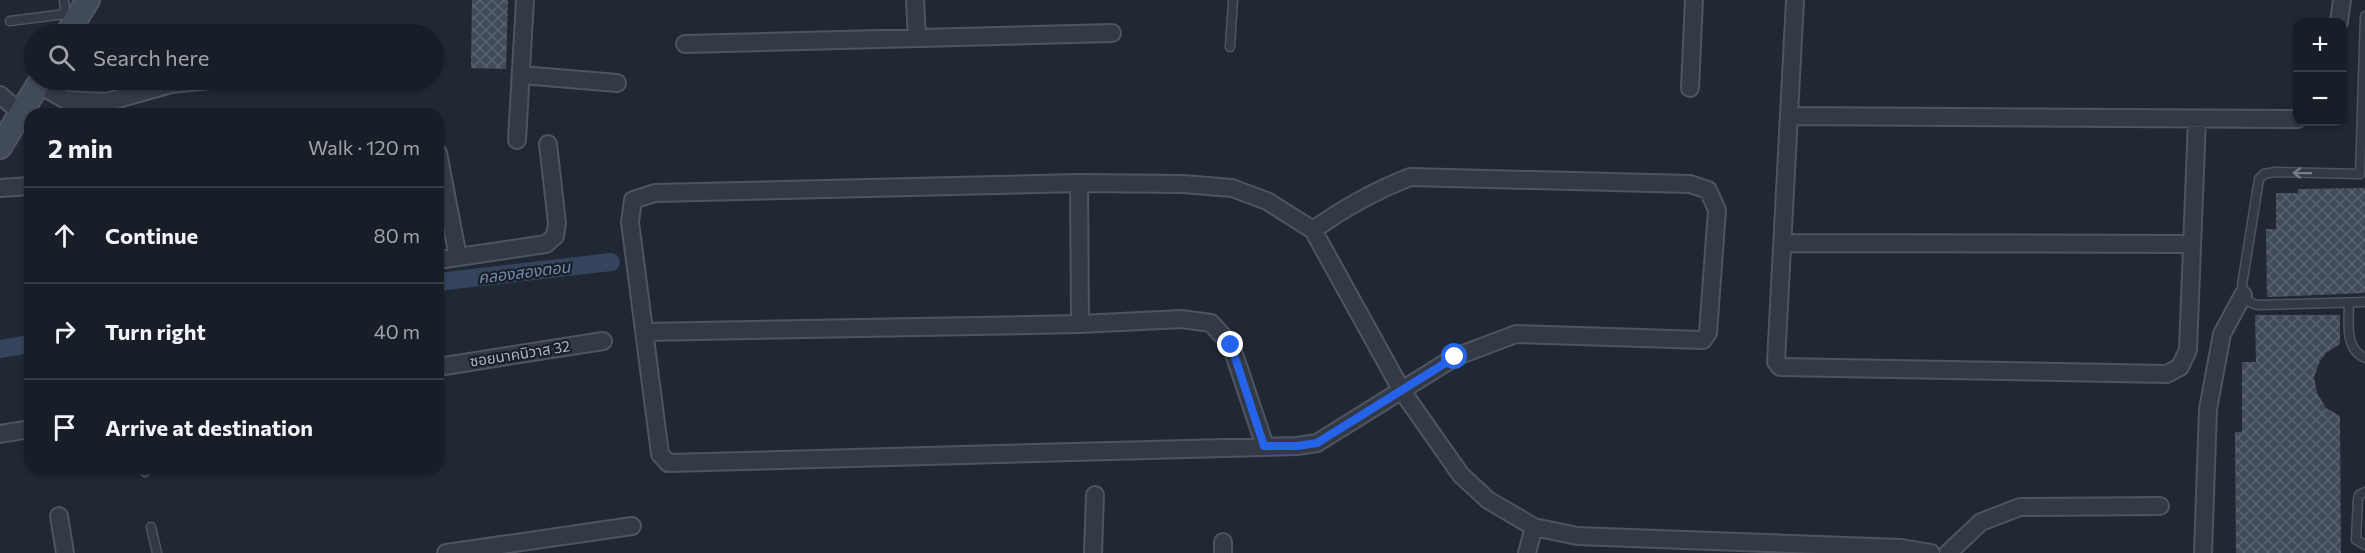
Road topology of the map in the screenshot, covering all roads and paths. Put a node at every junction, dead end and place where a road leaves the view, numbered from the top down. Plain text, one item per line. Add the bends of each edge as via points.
1 (63, 0) edge
2 (88, 0) edge
3 (525, 0) edge
4 (915, 0) edge
5 (1233, 0) edge
6 (1694, 0) edge
7 (1795, 0) edge
8 (2342, 0) edge
9 (2365, 16) edge
10 (2340, 18) edge
11 (10, 21) dead end
12 (54, 24) edge
13 (68, 24) edge
14 (69, 24) edge
15 (1112, 33) dead end
16 (917, 38) junction
17 (685, 44) dead end
18 (1230, 47) dead end
19 (521, 75) junction
20 (616, 83) dead end
21 (1690, 88) dead end
22 (34, 90) edge
23 (51, 90) edge
24 (150, 90) edge
25 (0, 95) edge
26 (21, 113) junction
27 (1791, 116) junction
28 (2197, 119) junction
29 (2293, 119) edge
30 (2363, 132) edge
31 (517, 140) dead end
32 (548, 144) dead end
33 (0, 147) edge
34 (444, 180) edge
35 (1079, 183) junction
36 (24, 186) edge
37 (0, 188) edge
38 (1313, 230) junction
39 (1785, 243) junction
40 (2192, 244) junction
41 (458, 257) junction
42 (444, 259) edge
43 (2243, 295) junction
44 (2365, 302) edge
45 (2349, 303) junction
46 (1080, 324) junction
47 (644, 332) junction
48 (603, 340) dead end
49 (2365, 358) edge
50 (444, 366) edge
51 (1402, 391) junction
52 (24, 430) edge
53 (0, 434) edge
54 (1264, 446) junction
55 (2365, 492) edge
56 (1095, 495) dead end
57 (2160, 506) dead end
58 (59, 516) dead end
59 (632, 526) dead end
60 (151, 527) dead end
61 (1534, 527) junction
62 (2365, 545) edge
63 (64, 553) edge
64 (157, 553) edge
65 (446, 553) edge
66 (1093, 553) edge
67 (1527, 553) edge
68 (1930, 553) edge
69 (1948, 553) edge
70 (2203, 553) edge

1 - 13 lane
2 - 14 main road
3 - 19 street
4 - 16 street
5 - 18 lane
6 - 21 street
7 - 27 street
8 - 10 street
9 - 30 lane
11 - 12 lane
15 - 16 street
16 - 17 street
19 - 20 street
19 - 31 street
22 - 26 main road
23 - 24 street via 66,100 107,102
25 - 26 street
26 - 33 main road
27 - 28 street
27 - 39 street
28 - 29 street
28 - 40 street
30 -> 43 lane via 2360,174 2275,172 2259,178
32 - 41 street via 555,236 546,244
34 - 41 street
35 - 38 street via 1232,188 1267,201
35 - 46 street
35 - 47 street via 655,194 633,200 630,222
36 - 37 street
38 - 51 street
38 - 51 street via 1344,208 1410,177 1690,184 1708,190 1717,210 1705,339 1516,334 1455,357
39 - 40 street
39 - 40 street via 1776,363 1780,367 2167,374 2180,367 2188,350
41 - 42 street
43 - 45 lane via 2257,305
43 - 70 street via 2222,334 2210,398
44 - 45 lane
45 - 49 lane via 2352,346
46 - 47 street
46 - 54 street via 1181,319 1211,323 1231,345
47 - 54 street via 660,454 668,463
48 - 50 street, ซอยนาคนิวาส 32
51 - 54 street via 1317,443
51 - 61 street via 1461,475 1488,500
52 - 53 street
55 - 62 lane via 2358,499 2356,540
56 - 66 street
57 - 69 street via 2020,507 1981,522
58 - 63 street
59 - 65 street
60 - 64 lane
61 - 67 street
61 - 68 street via 1577,536 1901,548

